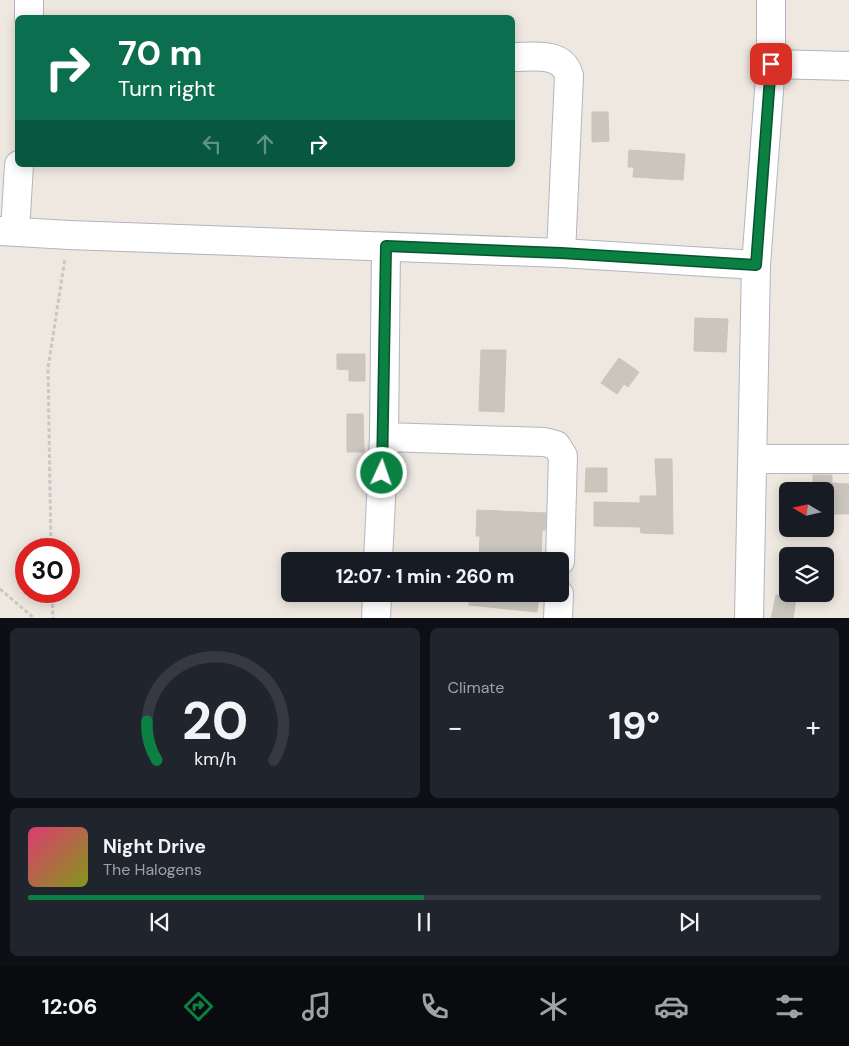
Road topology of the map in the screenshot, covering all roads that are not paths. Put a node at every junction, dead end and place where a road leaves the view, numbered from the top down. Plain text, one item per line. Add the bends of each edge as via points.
1 (29, 0) edge
2 (771, 0) edge
3 (29, 15) edge
4 (515, 57) edge
5 (771, 64) junction
6 (849, 66) edge
7 (20, 167) edge
8 (7, 231) edge
9 (386, 246) junction
10 (561, 253) junction
11 (756, 265) junction
12 (384, 437) junction
13 (753, 459) junction
14 (849, 459) edge
15 (378, 552) edge
16 (560, 552) edge
17 (377, 602) edge
18 (559, 602) edge
19 (376, 618) edge
20 (558, 618) edge
21 (749, 618) edge

1 - 3 street
2 - 5 street
4 - 10 street via 560,61 569,76
5 - 6 street
5 - 11 street
7 - 8 street
8 - 9 street
9 - 10 street
9 - 12 street
10 - 11 street
11 - 13 street
12 - 15 street
12 - 16 street via 556,445 563,456
13 - 14 street
13 - 21 street
17 - 19 street
18 - 20 street

